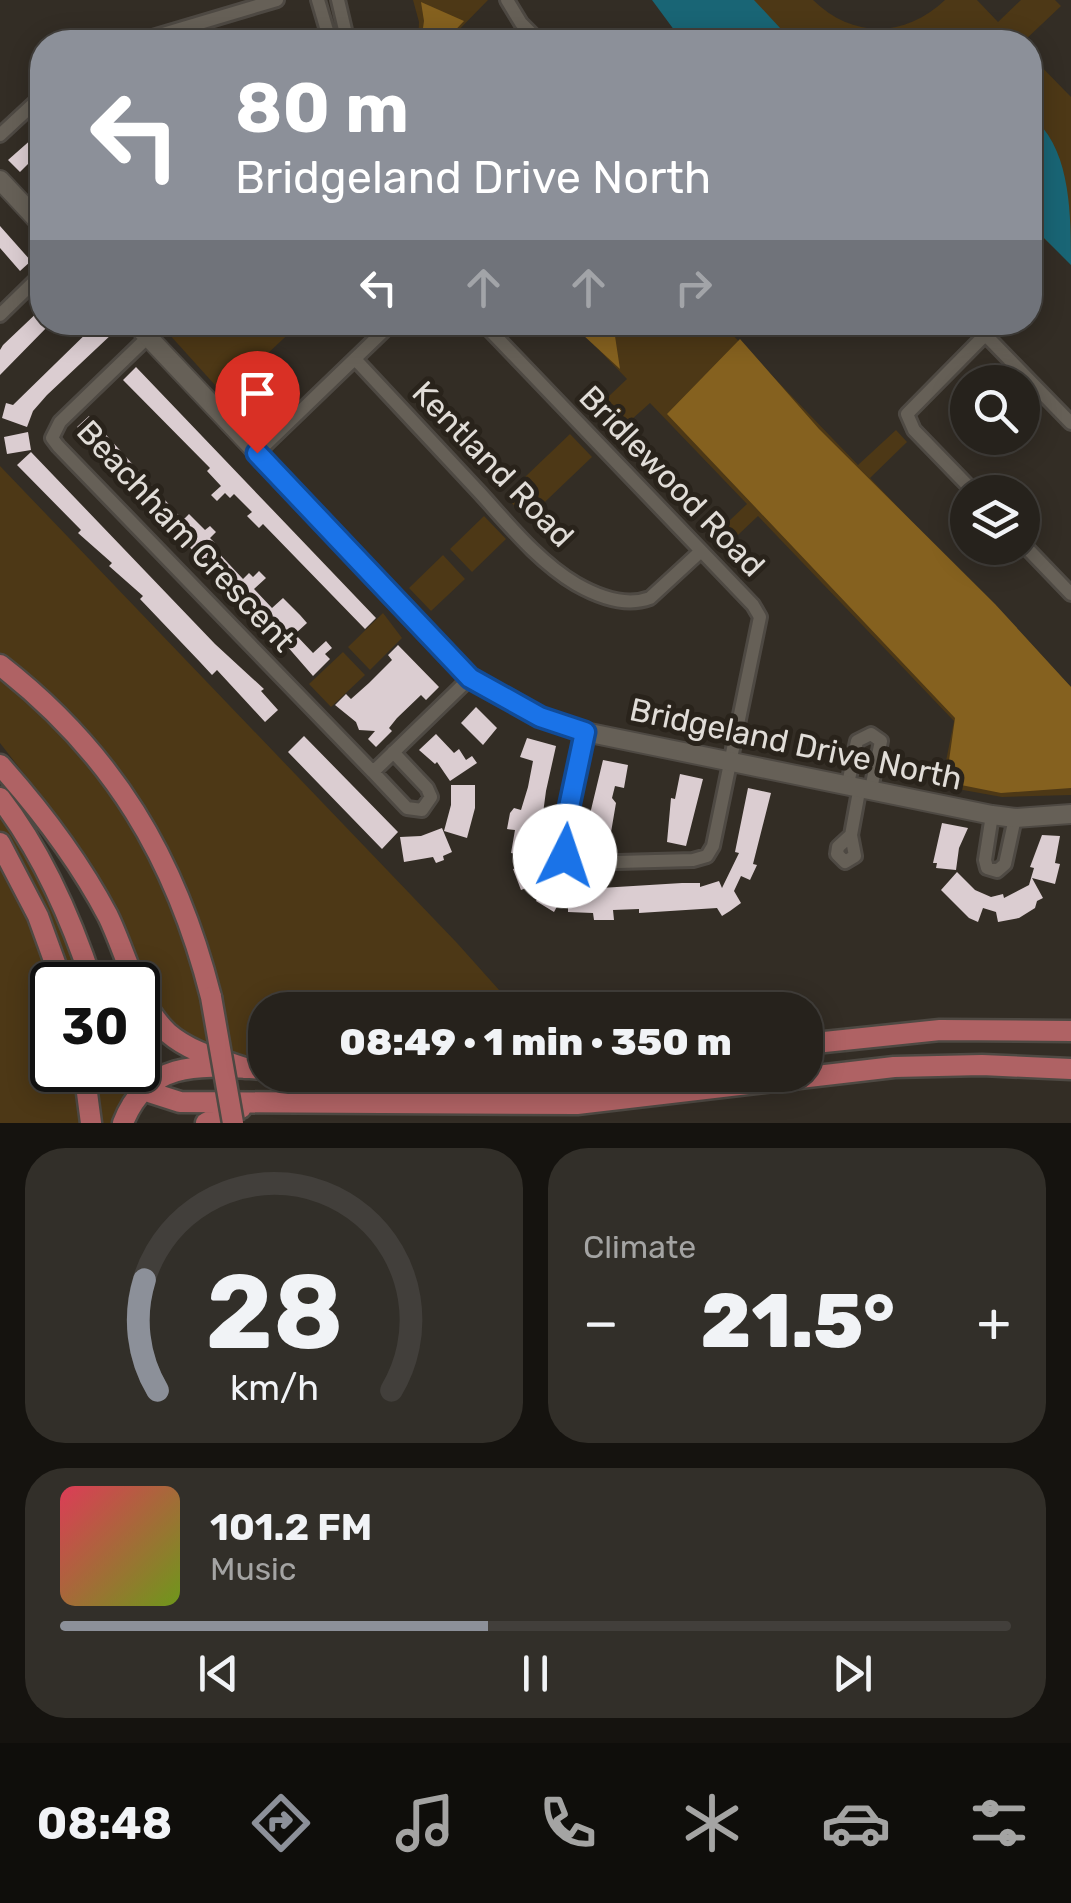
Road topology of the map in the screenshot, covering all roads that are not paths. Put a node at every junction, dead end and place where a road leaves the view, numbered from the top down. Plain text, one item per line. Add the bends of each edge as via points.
1 (276, 0) edge
2 (318, 0) edge
3 (338, 0) edge
4 (507, 0) edge
5 (176, 30) edge
6 (327, 30) edge
7 (346, 30) edge
8 (531, 30) edge
9 (30, 107) edge
10 (0, 135) edge
11 (0, 180) edge
12 (30, 212) edge
13 (30, 285) edge
14 (0, 314) edge
15 (380, 335) edge
16 (494, 335) edge
17 (986, 336) joint
18 (148, 337) joint
19 (355, 359) junction
20 (1071, 423) edge
21 (257, 453) junction
22 (958, 475) edge
23 (701, 550) junction
24 (1040, 562) edge
25 (1071, 594) edge
26 (0, 665) edge
27 (470, 678) junction
28 (585, 732) junction
29 (393, 752) junction
30 (731, 761) junction
31 (0, 765) edge
32 (373, 772) junction
33 (860, 786) junction
34 (0, 798) edge
35 (1071, 814) edge
36 (992, 815) junction
37 (1014, 818) junction
38 (851, 835) dead end
39 (0, 843) edge
40 (55, 962) edge
41 (83, 962) edge
42 (1071, 1031) edge
43 (823, 1042) edge
44 (248, 1067) edge
45 (248, 1069) edge
46 (1071, 1070) edge
47 (160, 1080) edge
48 (87, 1092) edge
49 (142, 1092) edge
50 (153, 1092) edge
51 (257, 1103) junction
52 (91, 1123) edge
53 (123, 1123) edge
54 (206, 1123) edge
55 (233, 1123) edge

1 - 5 street
2 - 6 street
3 - 7 street
4 - 8 street
9 - 10 street
11 - 12 street
13 - 14 street
15 - 19 street
16 - 23 street, Bridlewood Road
17 - 20 street
17 - 22 street via 908,414 914,430
18 - 21 street, Bridgeland Drive North
18 - 32 street, Beachham Crescent via 60,422 52,438
19 - 21 street
19 - 23 street, Kentland Road via 544,560 574,583 643,601
21 - 27 street, Bridgeland Drive North
23 - 30 street, Bridlewood Road via 760,617
24 - 25 street
26 - 55 main road, bridge via 82,741 134,808 164,861 211,996
27 - 28 street, Bridgeland Drive North via 540,717
27 - 29 street
28 - 30 street, Bridgeland Drive North
28 - 30 street via 562,840 571,862 707,856
29 - 32 street
29 - 32 street, Beachham Crescent via 427,788 431,797 422,810 408,808
30 - 33 street, Bridgeland Drive North
31 - 44 main road via 83,873 156,1019 193,1049
33 - 36 street, Bridgeland Drive North
33 - 38 street
34 - 41 main road via 47,876
35 - 37 street, Bridgeland Drive North
36 - 37 street, Bridgeland Drive North
36 - 37 street via 985,860 998,872
39 - 40 main road
42 - 43 main road via 940,1030
45 - 47 main road via 179,1068
46 - 51 main road via 894,1067 577,1104
48 - 52 main road
49 - 53 main road
50 - 51 main road via 180,1102
51 - 54 main road

